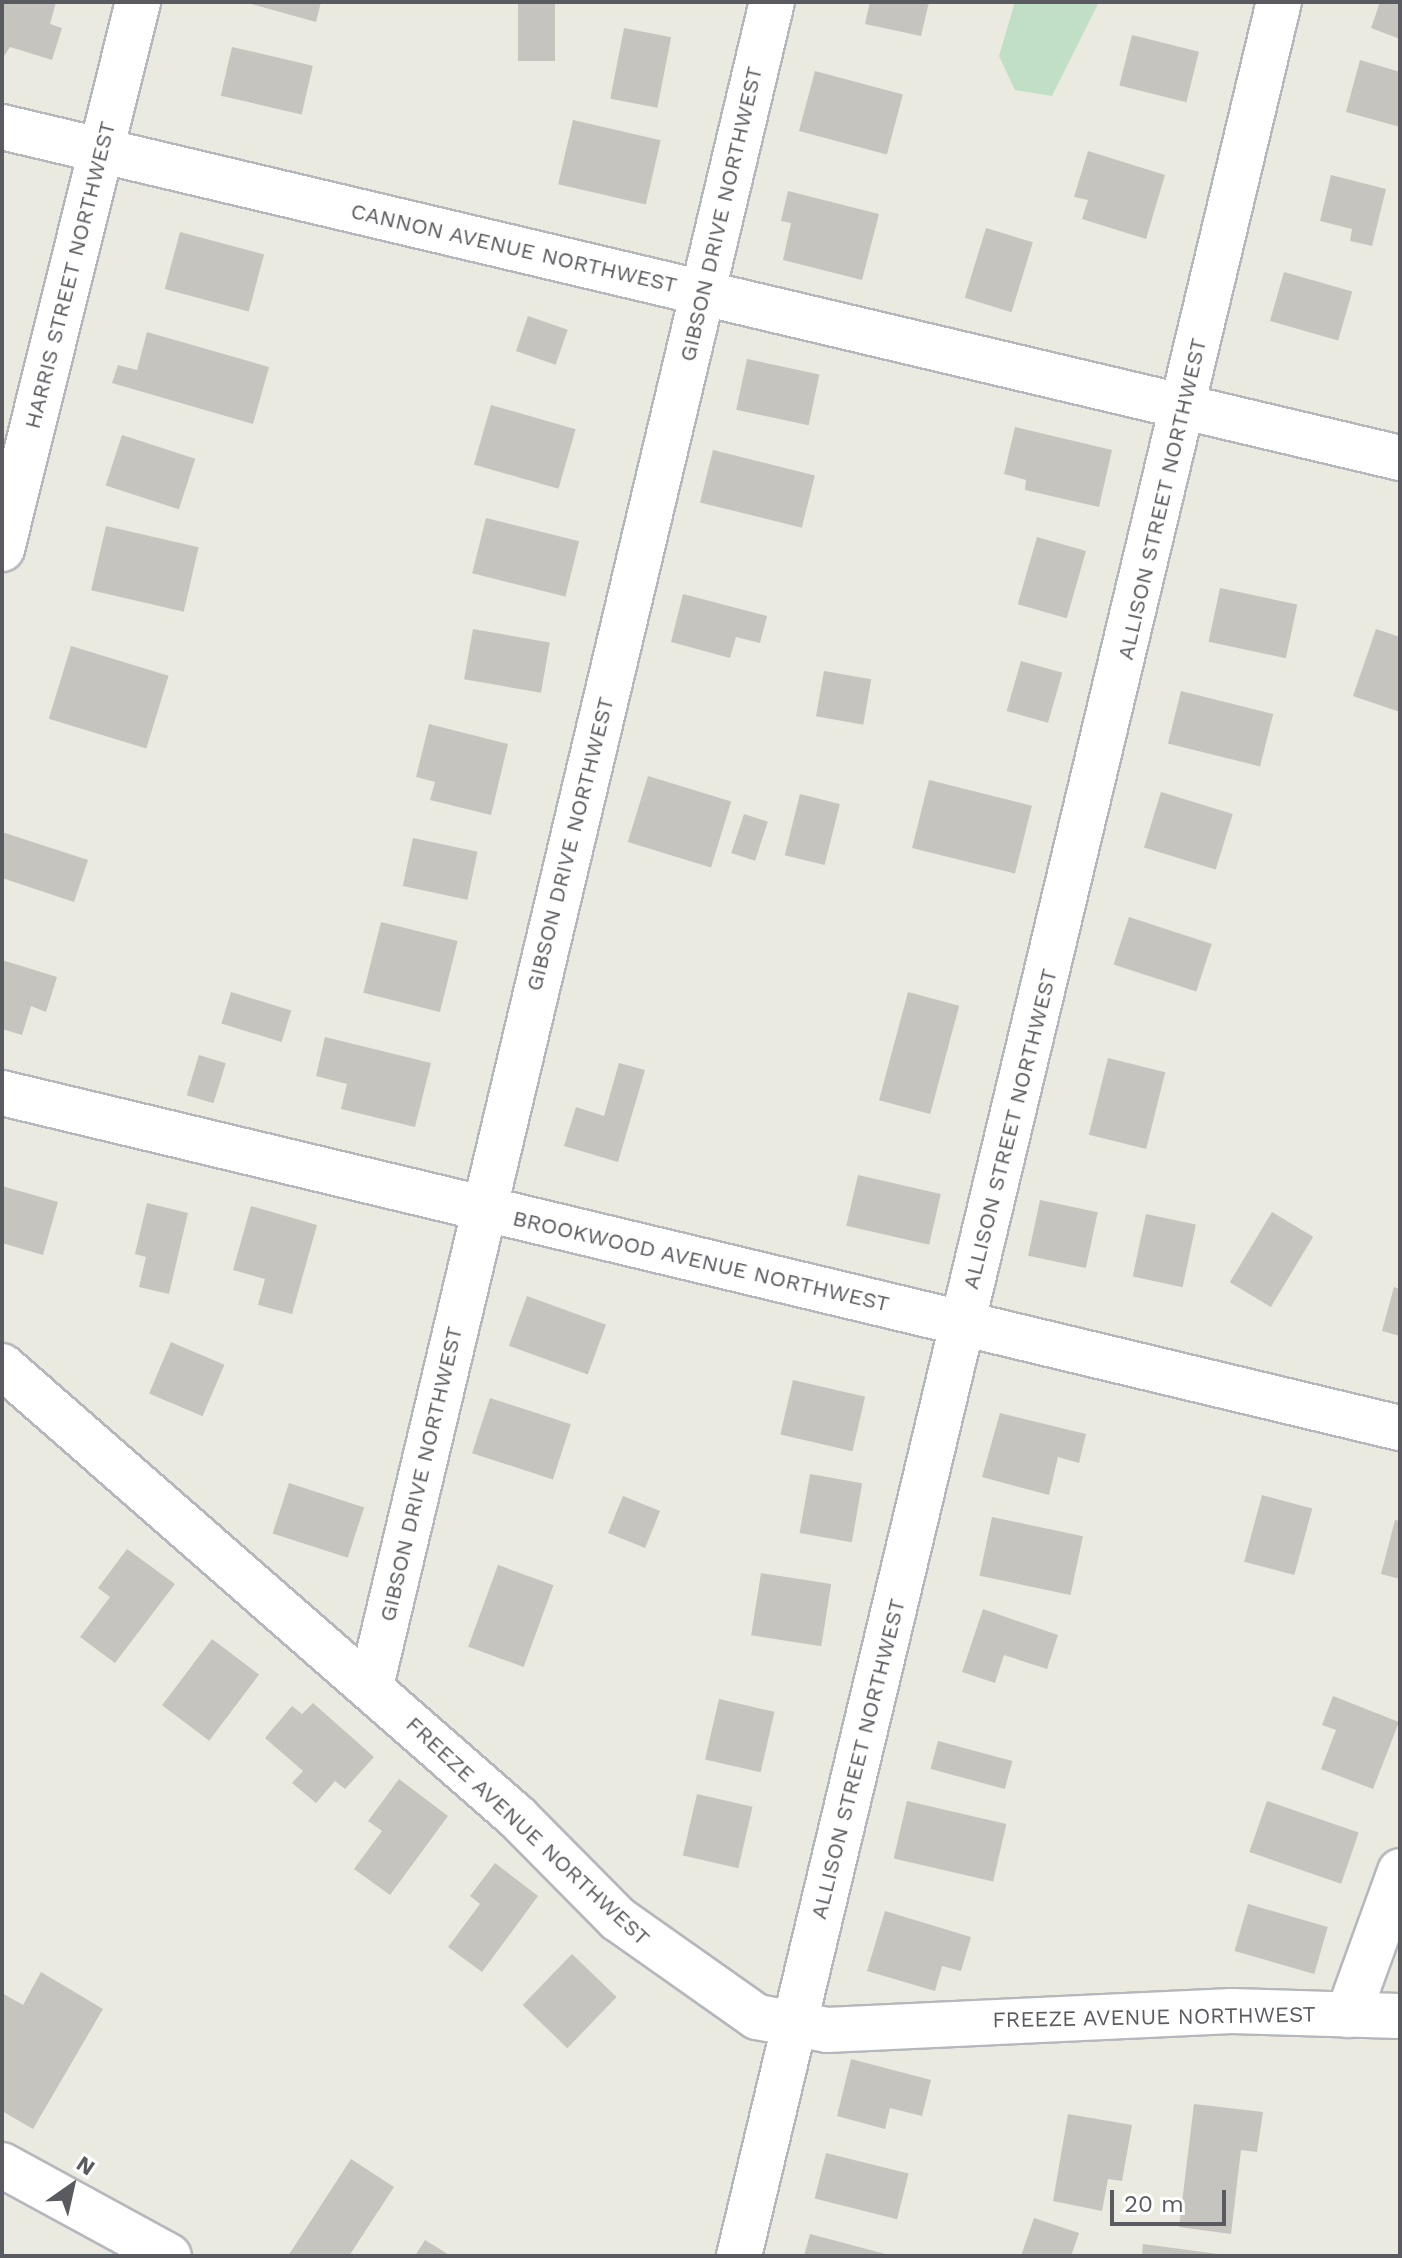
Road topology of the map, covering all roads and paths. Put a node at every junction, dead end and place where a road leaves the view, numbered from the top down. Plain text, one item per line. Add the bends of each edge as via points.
1 (138, 2) edge
2 (772, 2) edge
3 (1279, 2) edge
4 (2, 127) edge
5 (101, 152) junction
6 (702, 292) junction
7 (1185, 408) junction
8 (1400, 458) edge
9 (2, 549) edge
10 (2, 1093) edge
11 (482, 1209) junction
12 (963, 1324) junction
13 (2, 1366) edge
14 (1400, 1428) edge
15 (371, 1686) junction
16 (1400, 1871) edge
17 (1348, 2015) junction
18 (1400, 2016) edge
19 (793, 2029) junction
20 (2, 2165) edge
21 (169, 2256) edge
22 (739, 2256) edge

1 - 5 street, HARRIS STREET NORTHWEST
2 - 6 street, GIBSON DRIVE NORTHWEST
3 - 7 street, ALLISON STREET NORTHWEST
4 - 5 street, CANNON AVENUE NORTHWEST
5 - 6 street, CANNON AVENUE NORTHWEST
5 - 9 street, HARRIS STREET NORTHWEST
6 - 7 street, CANNON AVENUE NORTHWEST
6 - 11 street, GIBSON DRIVE NORTHWEST
7 - 8 street, CANNON AVENUE NORTHWEST
7 - 12 street, ALLISON STREET NORTHWEST
10 - 11 street, BROOKWOOD AVENUE NORTHWEST
11 - 12 street, BROOKWOOD AVENUE NORTHWEST
11 - 15 street, GIBSON DRIVE NORTHWEST
12 - 14 street, BROOKWOOD AVENUE NORTHWEST
12 - 19 street, ALLISON STREET NORTHWEST
13 - 15 street, FREEZE AVENUE NORTHWEST
15 - 19 street, FREEZE AVENUE NORTHWEST via 618,1919 720,1998
16 - 17 street
17 - 18 street, FREEZE AVENUE NORTHWEST
17 - 19 street, FREEZE AVENUE NORTHWEST via 1232,2011
19 - 22 street, ALLISON STREET NORTHWEST
20 - 21 street

